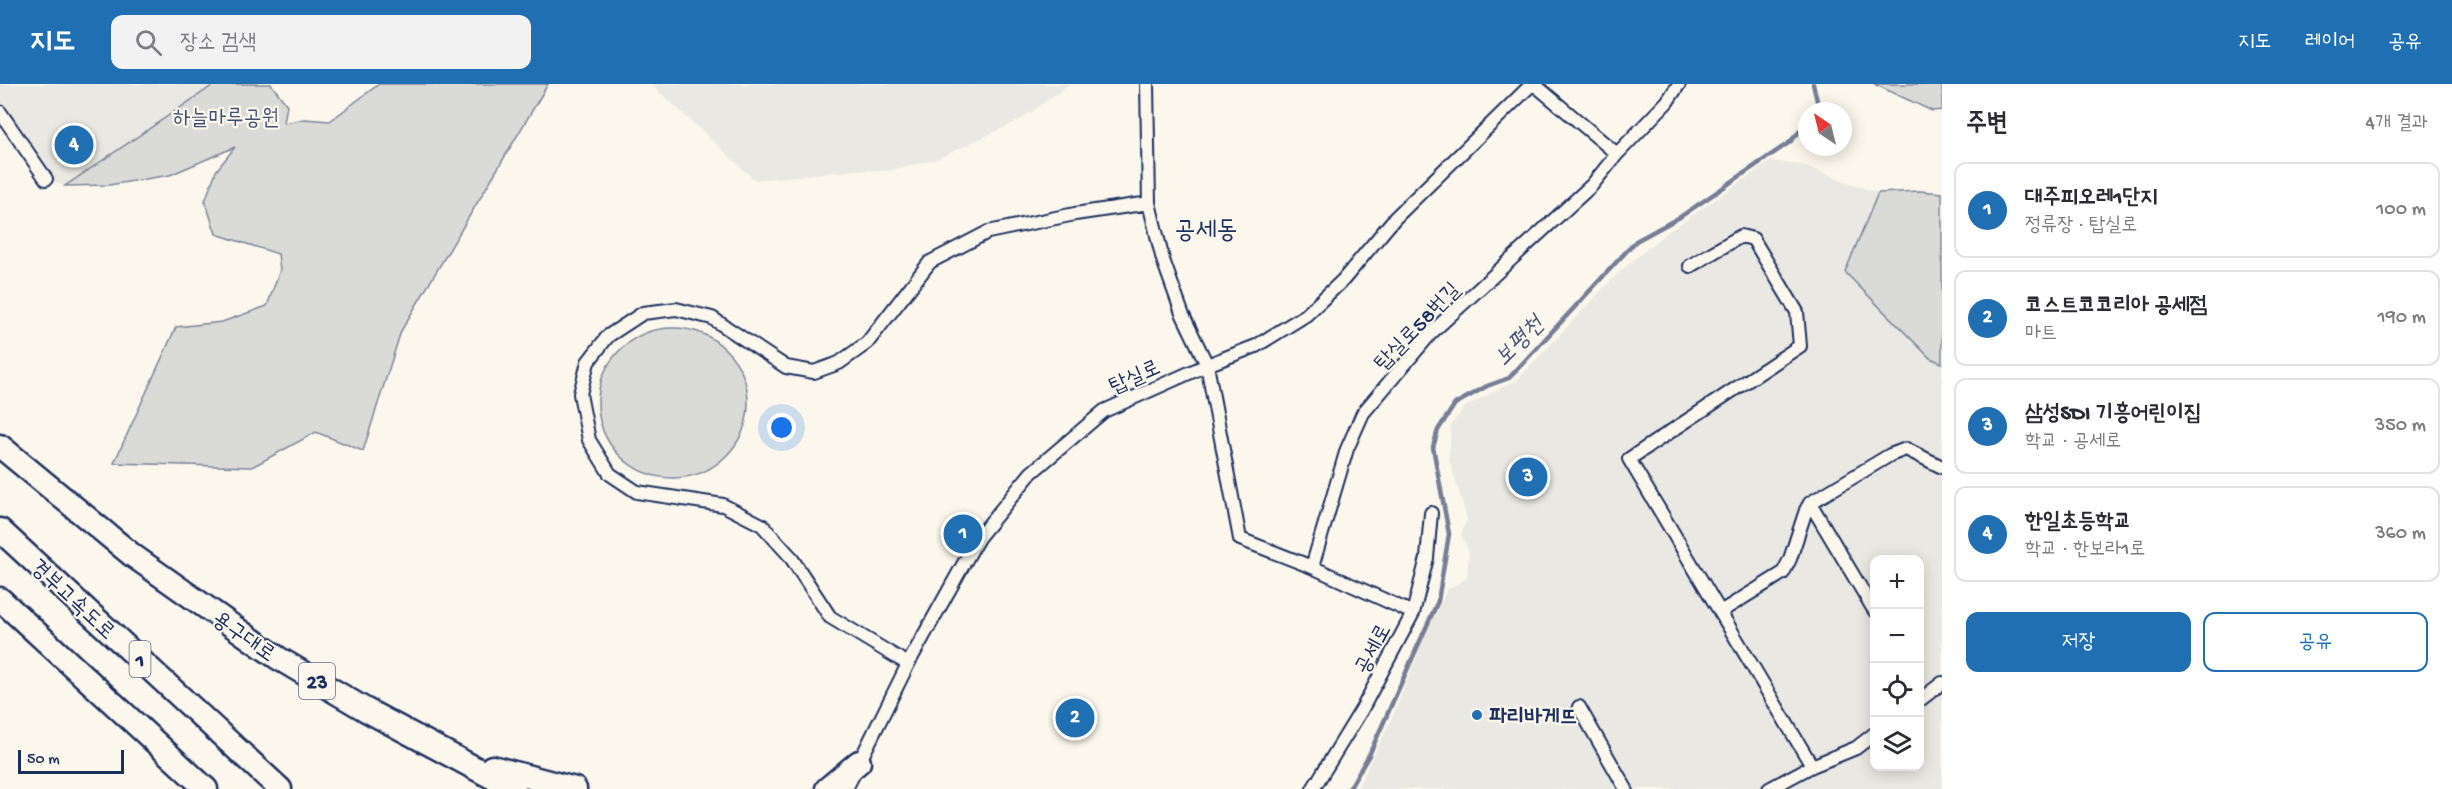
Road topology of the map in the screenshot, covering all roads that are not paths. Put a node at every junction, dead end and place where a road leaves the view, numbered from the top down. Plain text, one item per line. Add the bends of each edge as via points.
1 (1147, 84) edge
2 (1533, 84) edge
3 (1679, 84) edge
4 (0, 113) edge
5 (1617, 154) junction
6 (46, 179) dead end
7 (1149, 203) junction
8 (1690, 266) dead end
9 (1207, 365) junction
10 (0, 446) edge
11 (1942, 467) edge
12 (1810, 503) junction
13 (1431, 513) dead end
14 (0, 530) edge
15 (1312, 567) junction
16 (0, 599) edge
17 (1874, 609) edge
18 (1720, 612) junction
19 (1413, 613) junction
20 (908, 664) junction
21 (1942, 683) edge
22 (1924, 693) edge
23 (1579, 707) dead end
24 (1870, 738) edge
25 (458, 758) junction
26 (859, 762) junction
27 (1812, 766) junction
28 (206, 789) edge
29 (280, 789) edge
30 (514, 789) edge
31 (575, 789) edge
32 (826, 789) edge
33 (846, 789) edge
34 (1313, 789) edge
35 (1626, 789) edge
36 (1769, 789) edge

1 - 7 street
2 - 5 street
2 - 9 street, 탑실로 via 1395,218 1343,280 1306,315 1256,346
3 - 5 street, 탑실로58번길
4 - 6 street
5 - 15 street, 탑실로58번길 via 1592,185 1431,333 1363,412 1347,449
7 - 9 street via 1182,314
7 - 20 street via 988,232 930,262 867,343 839,363 814,372 786,367 712,318 676,309 643,313 608,336 588,362 580,394 589,440 610,474 638,492 723,505 762,525 790,556 830,617
8 - 18 street via 1741,236 1753,239 1797,312 1800,346 1629,459
9 - 15 street via 1240,539
9 - 20 street, 탑실로 via 1104,411 1031,472 978,538
10 - 25 highway, 용구대로 / 23 via 132,555 278,658
11 - 12 street via 1906,450 1890,454
12 - 17 street
12 - 18 street via 1783,573
13 - 19 street, 공세로 via 1427,558
14 - 29 highway, 경부고속도로 / 1
15 - 19 street
16 - 28 highway, 1
18 - 27 street
19 - 34 street, 공세로 via 1362,709
20 - 26 street, 탑실로
21 - 22 street
23 - 35 street
24 - 27 street via 1856,748
25 - 30 highway, 용구대로 / 23
25 - 31 highway
26 - 32 highway
26 - 33 street, 탑실로
27 - 36 street

